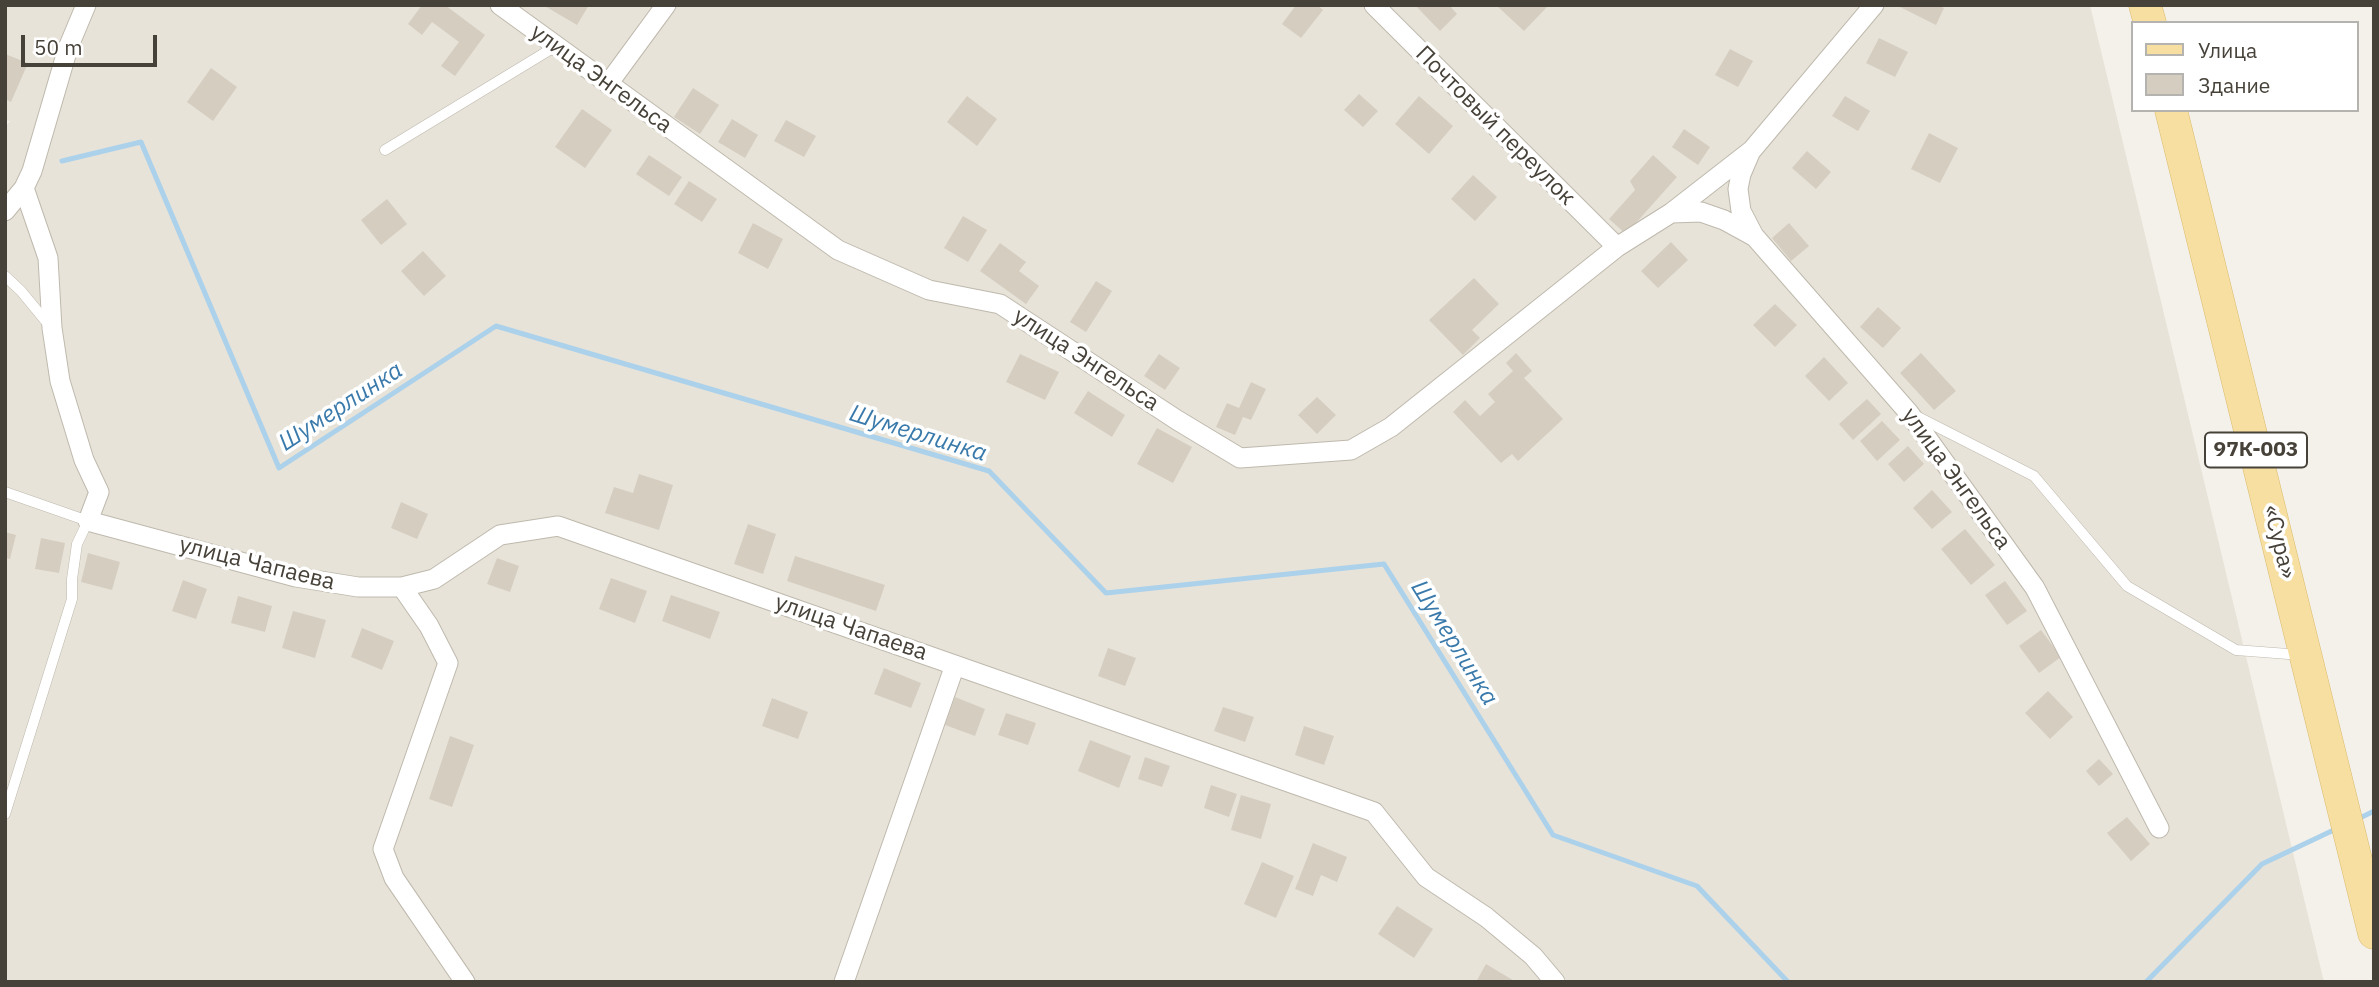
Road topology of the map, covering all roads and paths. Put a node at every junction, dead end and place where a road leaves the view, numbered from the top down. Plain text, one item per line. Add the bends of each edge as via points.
1 (86, 5) edge
2 (500, 5) edge
3 (666, 5) edge
4 (1374, 5) edge
5 (1874, 5) edge
6 (556, 46) junction
7 (608, 84) junction
8 (2171, 112) edge
9 (385, 150) dead end
10 (1752, 150) junction
11 (24, 188) junction
12 (5, 211) edge
13 (1671, 213) junction
14 (1755, 237) junction
15 (1617, 247) junction
16 (5, 276) edge
17 (52, 328) junction
18 (1909, 413) junction
19 (5, 492) edge
20 (88, 521) junction
21 (402, 587) junction
22 (2307, 655) junction
23 (955, 664) junction
24 (5, 814) edge
25 (2159, 828) dead end
26 (2374, 933) edge
27 (465, 982) edge
28 (844, 982) edge
29 (1555, 982) edge

1 - 11 street
2 - 6 street, улица Энгельса
3 - 7 street
4 - 15 street, Почтовый переулок
5 - 10 street, улица Энгельса
6 - 7 street, улица Энгельса
6 - 9 lane
7 - 15 street, улица Энгельса via 838,250 929,290 1000,304 1240,458 1351,450 1391,427
8 - 22 main road, «Сура» / 97К-003
10 - 13 street, улица Энгельса
10 - 14 street via 1738,189 1741,211
11 - 12 street
11 - 17 street via 48,258
13 - 14 street, улица Энгельса via 1701,212
13 - 15 street, улица Энгельса
14 - 18 street, улица Энгельса
16 - 17 lane
17 - 20 street via 60,381 84,460 99,492
18 - 22 lane via 2034,476 2127,586 2236,650
18 - 25 street, улица Энгельса via 2035,588
19 - 20 lane
20 - 21 street, улица Чапаева via 296,577 358,587
20 - 24 lane via 77,544 72,599
21 - 23 street, улица Чапаева via 434,579 500,535 558,526
21 - 27 street via 448,663 383,849 394,878
22 - 26 main road, «Сура» / 97К-003
23 - 28 street
23 - 29 street, улица Чапаева via 1374,812 1426,877 1534,956

